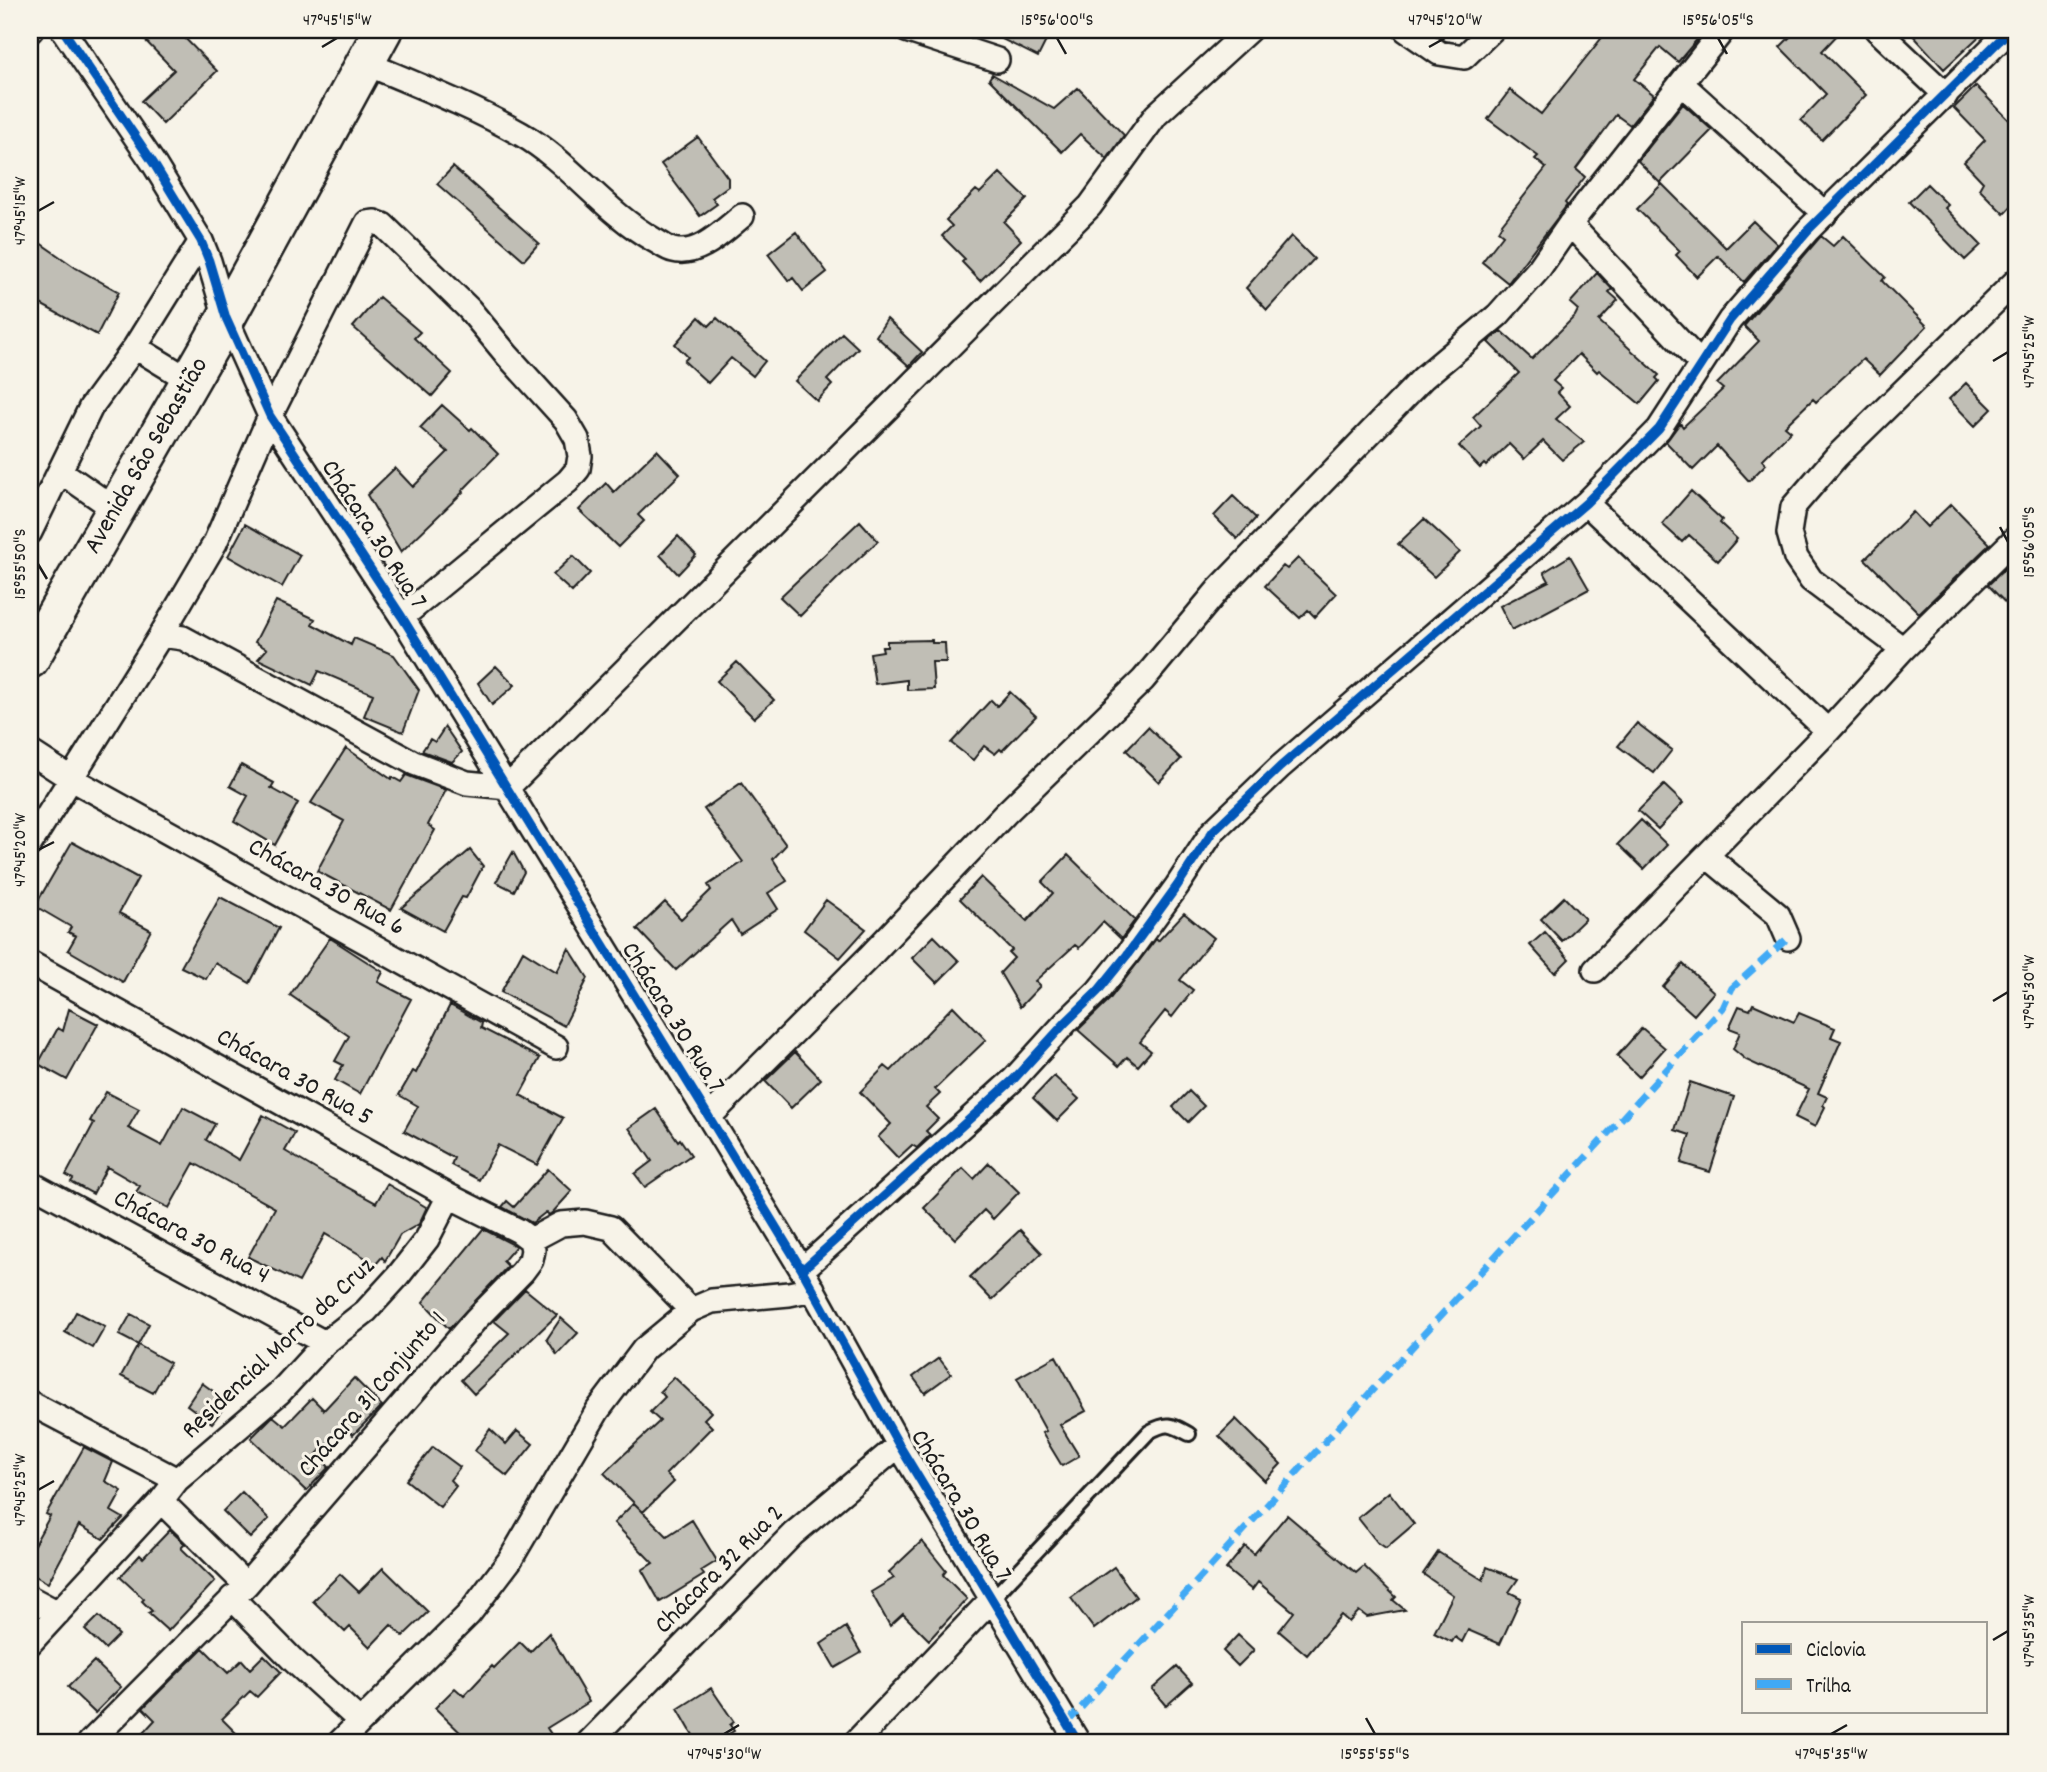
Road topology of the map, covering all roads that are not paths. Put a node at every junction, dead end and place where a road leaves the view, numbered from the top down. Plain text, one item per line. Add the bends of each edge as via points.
1 (62, 30) edge
2 (383, 30) edge
3 (906, 30) edge
4 (1249, 30) edge
5 (1406, 30) edge
6 (1492, 30) edge
7 (1723, 30) edge
8 (1877, 30) edge
9 (2010, 30) edge
10 (998, 60) dead end
11 (365, 63) junction
12 (1682, 84) junction
13 (1946, 95) junction
14 (1825, 214) junction
15 (742, 216) dead end
16 (1570, 224) junction
17 (201, 241) junction
18 (2017, 281) edge
19 (226, 318) junction
20 (135, 347) junction
21 (1700, 363) junction
22 (191, 381) junction
23 (270, 416) junction
24 (60, 471) junction
25 (1586, 503) junction
26 (116, 510) junction
27 (30, 533) edge
28 (2017, 537) edge
29 (402, 617) junction
30 (160, 635) junction
31 (1903, 649) junction
32 (30, 659) edge
33 (1828, 731) junction
34 (30, 752) edge
35 (70, 778) junction
36 (508, 787) junction
37 (30, 844) edge
38 (1707, 856) junction
39 (1788, 938) dead end
40 (30, 963) edge
41 (1595, 970) dead end
42 (556, 1047) dead end
43 (709, 1117) junction
44 (30, 1183) edge
45 (449, 1196) junction
46 (530, 1240) junction
47 (807, 1280) junction
48 (691, 1310) junction
49 (325, 1343) junction
50 (30, 1403) edge
51 (1189, 1434) dead end
52 (899, 1445) junction
53 (177, 1480) junction
54 (161, 1501) junction
55 (239, 1591) junction
56 (30, 1598) edge
57 (992, 1599) junction
58 (58, 1613) junction
59 (30, 1643) edge
60 (360, 1721) junction
61 (90, 1742) edge
62 (340, 1742) edge
63 (589, 1742) edge
64 (856, 1742) edge
65 (1078, 1742) edge

1 - 17 street, Chácara 30 Rua 7
2 - 11 main road, Avenida São Sebastião
3 - 10 street
4 - 36 street via 1156,115 1090,206
5 - 6 street via 1439,53 1464,57
7 - 12 street
8 - 13 street
9 - 13 street
11 - 15 street via 522,134 630,226 674,251 697,248
11 - 19 main road, Avenida São Sebastião
12 - 14 street
12 - 16 street
13 - 14 street
14 - 21 street via 1730,320
16 - 21 street
16 - 43 street via 1538,270 1497,315 1423,378 1218,590 1143,680
17 - 19 street, Chácara 30 Rua 7
17 - 20 street
18 - 31 street via 1836,457 1793,508 1789,533 1796,558 1811,580
19 - 22 main road, Avenida São Sebastião
19 - 23 street, Chácara 30 Rua 7
20 - 22 street
20 - 24 street via 91,407
21 - 25 street via 1659,429
22 - 26 main road, Avenida São Sebastião
23 - 29 street, Chácara 30 Rua 7
23 - 29 street via 367,223 375,222 469,309 566,420 577,439 578,469
23 - 30 street via 215,543
24 - 26 street
24 - 27 street
25 - 33 street
25 - 47 street via 1280,767 1213,831 1098,991
26 - 32 main road, Avenida São Sebastião
28 - 31 street
29 - 36 street, Chácara 30 Rua 7
30 - 35 street
30 - 36 street via 183,638 414,763 467,783
31 - 33 street
33 - 38 street
34 - 35 street, Chácara 30 Rua 6
35 - 37 street
35 - 42 street, Chácara 30 Rua 6
36 - 43 street, Chácara 30 Rua 7
38 - 39 street via 1778,915
38 - 41 street
40 - 45 street, Chácara 30 Rua 5
43 - 47 street, Chácara 30 Rua 7
44 - 49 street, Chácara 30 Rua 4
45 - 46 street, Chácara 30 Rua 5
45 - 49 street, Residencial Morro da Cruz via 428,1239 398,1276 366,1311
46 - 48 street via 561,1224 585,1222 611,1228
46 - 55 street, Chácara 31 Conjunto 1 via 531,1260 522,1272
47 - 48 street via 789,1294 712,1301
47 - 52 street, Chácara 30 Rua 7
48 - 60 street via 643,1349 598,1410 510,1560 469,1614
49 - 53 street, Residencial Morro da Cruz via 280,1392
50 - 53 street
51 - 57 lane via 1163,1424 1149,1432
52 - 57 street, Chácara 30 Rua 7
52 - 63 street, Chácara 32 Rua 2 via 793,1534
53 - 54 street, Residencial Morro da Cruz
54 - 55 street
54 - 58 street, Residencial Morro da Cruz
55 - 60 street via 294,1661
55 - 61 street
56 - 58 street
57 - 64 street
57 - 65 street, Chácara 30 Rua 7
58 - 59 street, Residencial Morro da Cruz
60 - 62 street

